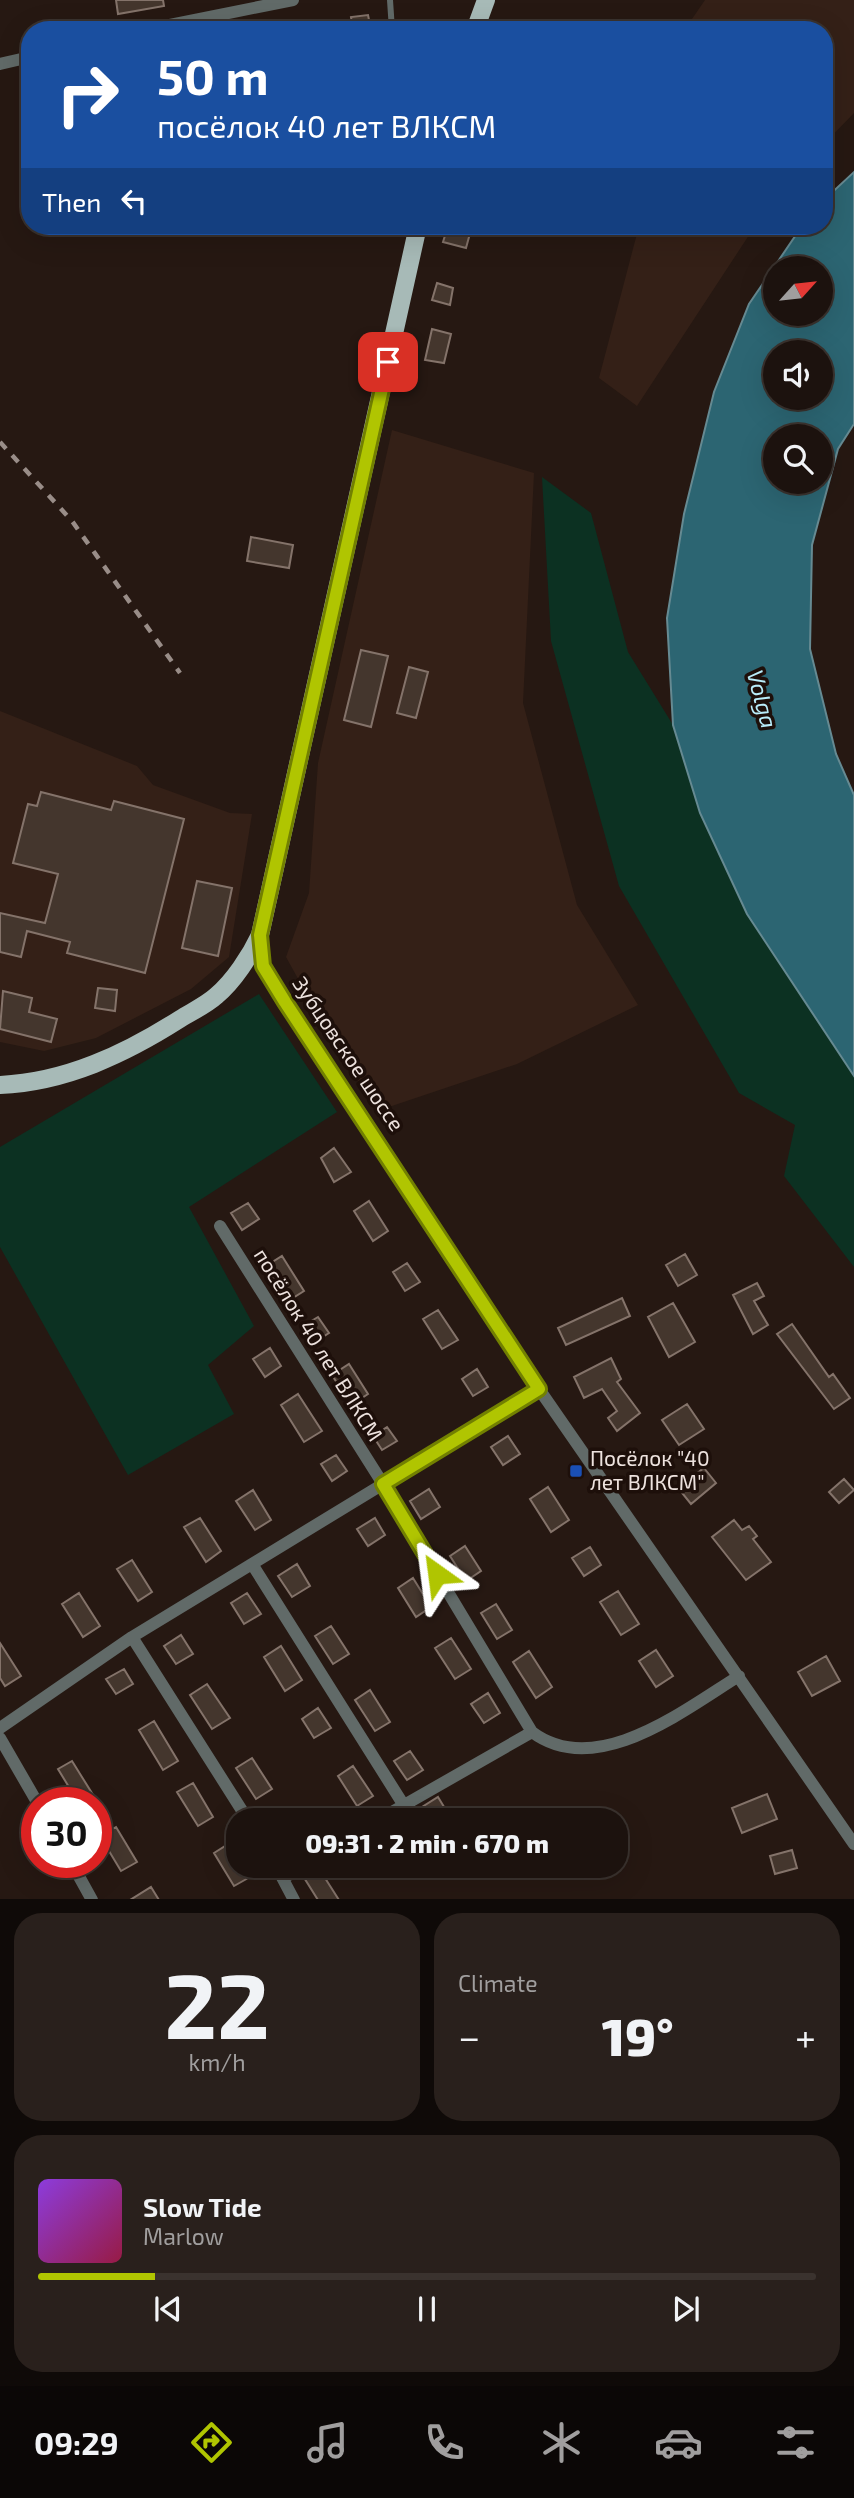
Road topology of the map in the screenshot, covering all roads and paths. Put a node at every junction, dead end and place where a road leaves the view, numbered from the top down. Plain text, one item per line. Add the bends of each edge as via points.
1 (293, 0) edge
2 (390, 0) edge
3 (486, 0) edge
4 (189, 21) edge
5 (391, 21) edge
6 (478, 21) edge
7 (21, 59) edge
8 (0, 64) edge
9 (416, 235) edge
10 (260, 935) junction
11 (0, 1085) edge
12 (220, 1226) dead end
13 (539, 1389) junction
14 (383, 1484) junction
15 (253, 1564) junction
16 (132, 1637) junction
17 (739, 1676) junction
18 (0, 1728) edge
19 (532, 1732) junction
20 (0, 1738) edge
21 (28, 1787) edge
22 (403, 1804) junction
23 (239, 1808) edge
24 (396, 1808) edge
25 (854, 1844) edge
26 (80, 1878) edge
27 (284, 1878) edge
28 (92, 1899) edge
29 (294, 1899) edge

1 - 4 street
2 - 5 lane
3 - 6 main road
7 - 8 street
9 - 10 main road, Зубцовское шоссе
10 - 11 main road via 216,996 145,1041 101,1063
10 - 13 street, Зубцовское шоссе via 263,966 279,993
12 - 14 street, посёлок 40 лет ВЛКСМ
13 - 14 street
13 - 17 street, Зубцовское шоссе
14 - 15 street
14 - 19 street, посёлок 40 лет ВЛКСМ
15 - 16 street
15 - 22 street
16 - 18 street
16 - 23 street
17 - 19 street via 643,1735 621,1743 570,1747 546,1743
17 - 25 street, Зубцовское шоссе
19 - 22 street
20 - 21 street
22 - 24 street
26 - 28 street
27 - 29 street

